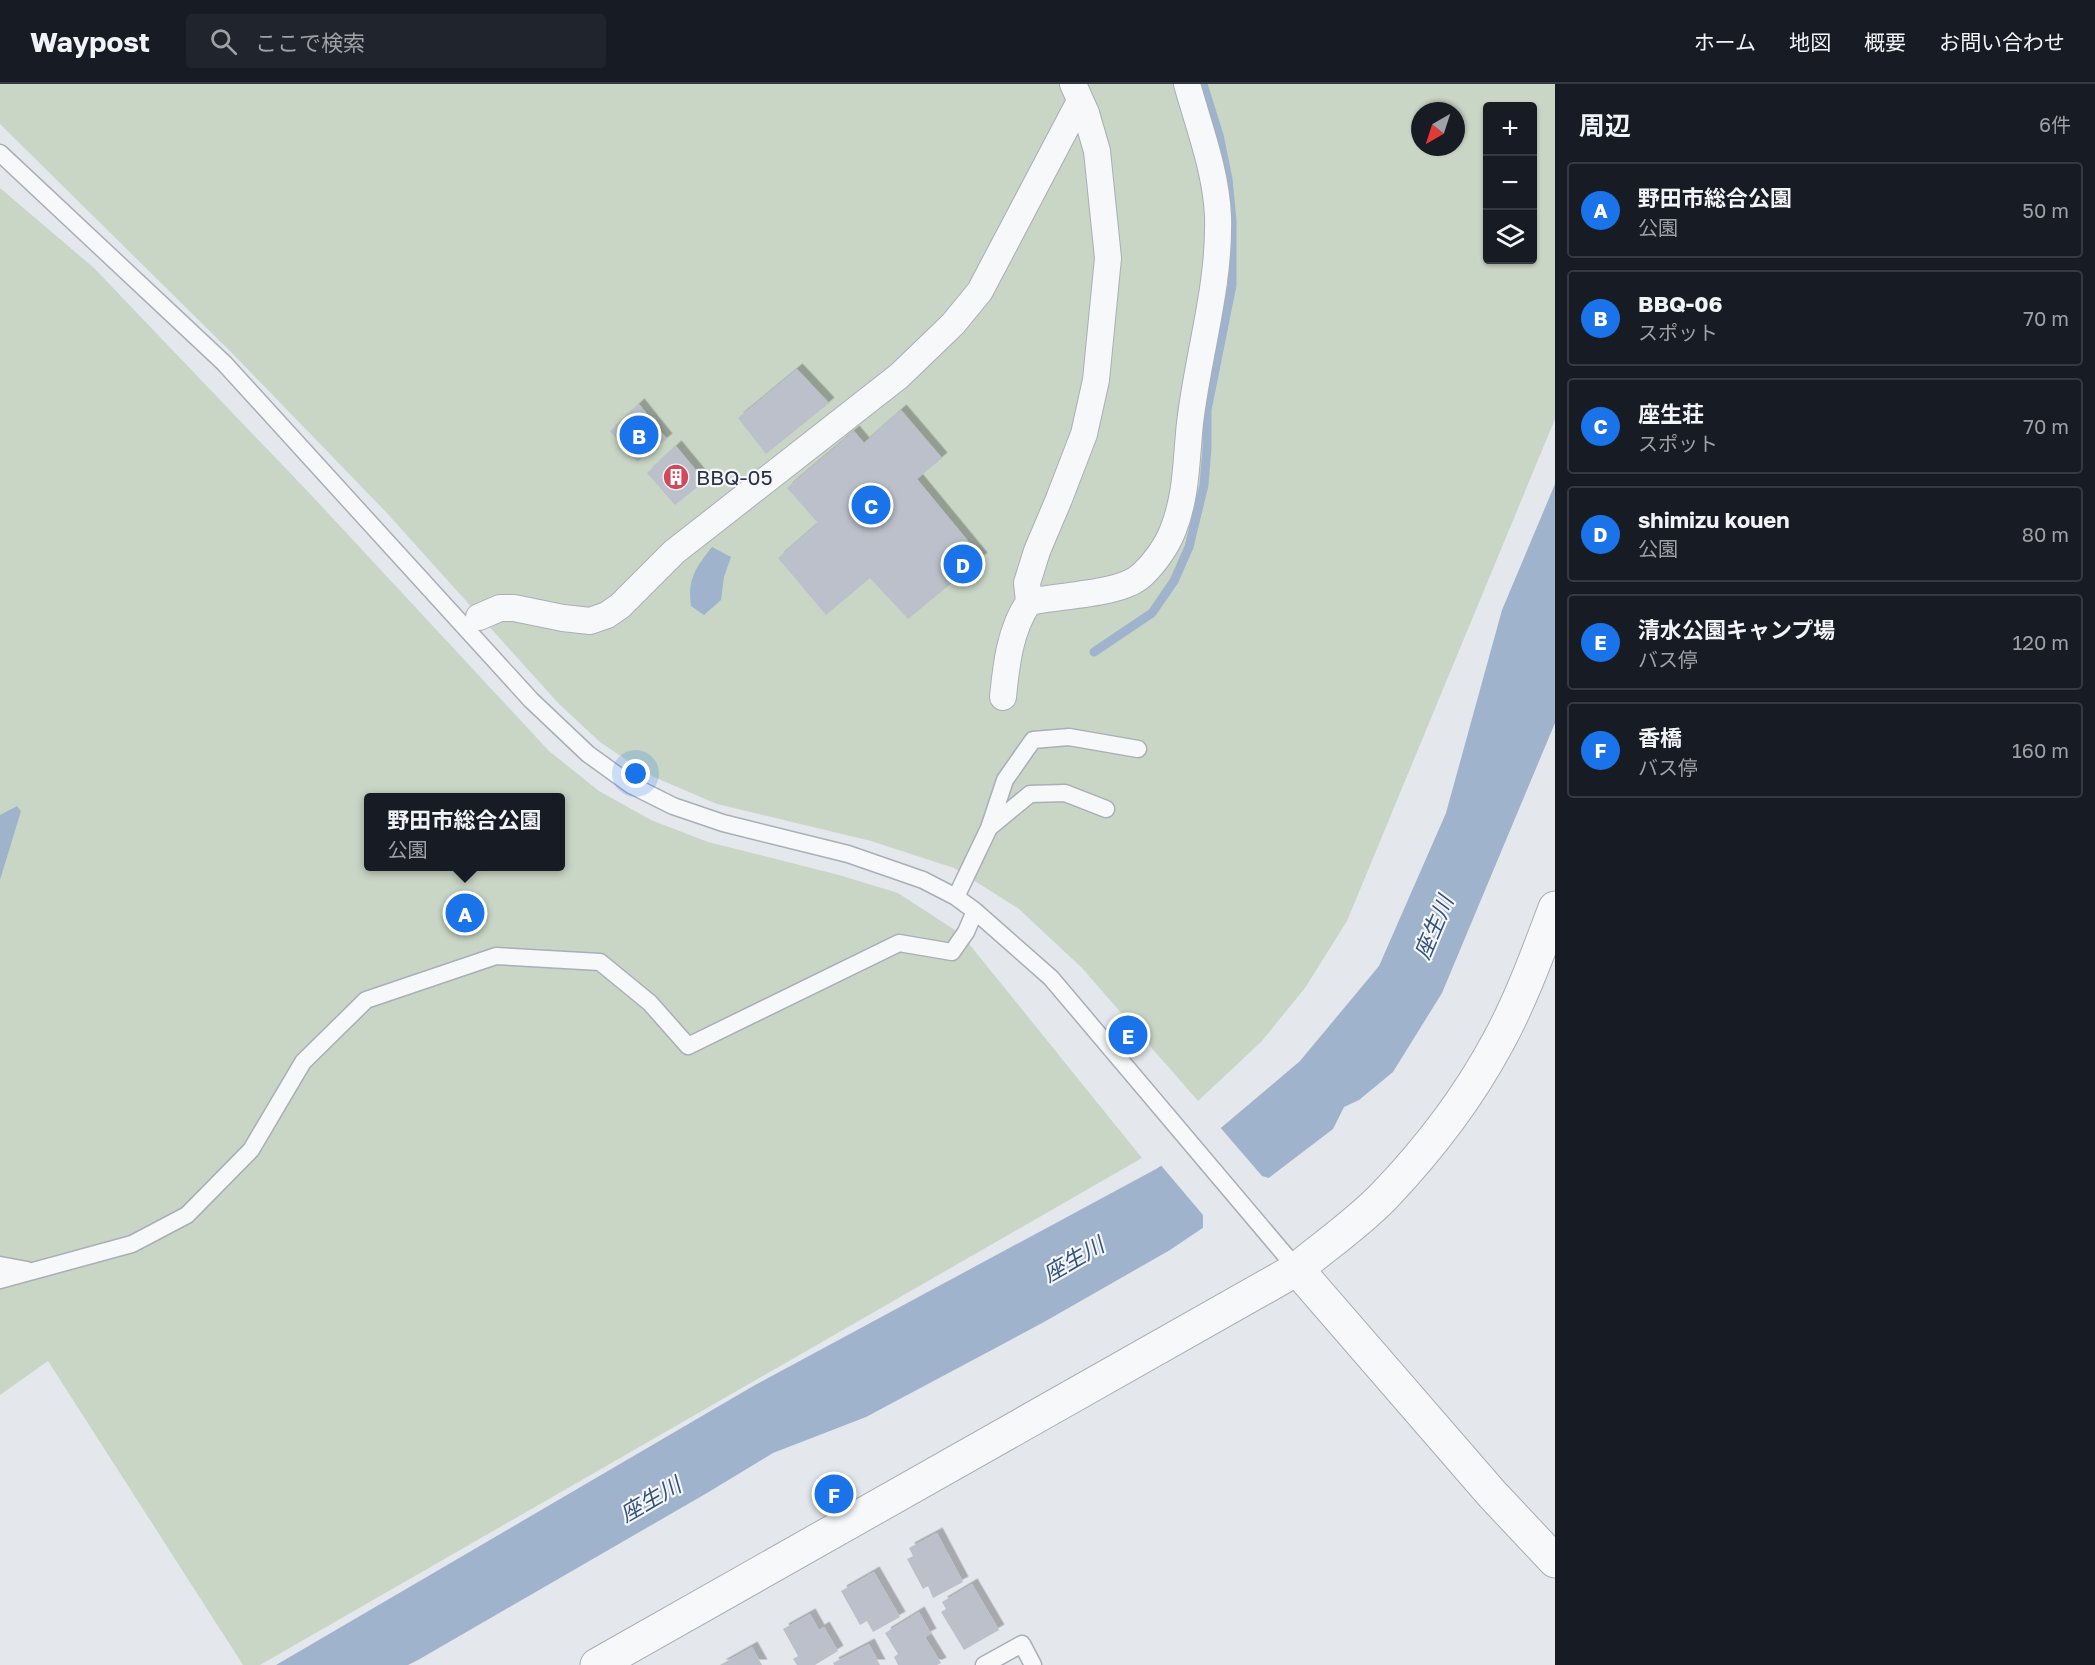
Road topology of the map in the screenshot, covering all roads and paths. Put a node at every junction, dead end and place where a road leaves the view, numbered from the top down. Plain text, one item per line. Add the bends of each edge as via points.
1 (1186, 84) edge
2 (1076, 93) edge
3 (0, 153) edge
4 (1029, 603) junction
5 (479, 617) dead end
6 (1003, 697) dead end
7 (1138, 748) dead end
8 (1106, 809) dead end
9 (989, 828) junction
10 (956, 897) junction
11 (1555, 908) edge
12 (975, 911) junction
13 (0, 1265) edge
14 (1297, 1269) junction
15 (31, 1271) junction
16 (0, 1280) edge
17 (1555, 1562) edge
18 (597, 1665) edge
19 (984, 1665) edge
20 (1034, 1665) edge

1 - 4 street via 1212,173 1218,218 1215,287 1190,423 1185,490 1173,531 1143,574 1132,583
2 - 4 street via 1097,151 1108,258 1096,380 1084,434 1027,583
2 - 5 street via 980,291 953,324 899,376 674,552 607,615 590,621 500,608
3 - 10 lane via 224,363 531,700 588,754 631,785 674,806 723,823 848,854 923,880
4 - 6 street via 1022,612 1007,663
7 - 9 lane via 1069,737 1033,740 1005,780
8 - 9 lane via 1065,793 1030,794
9 - 10 lane
10 - 12 lane
11 - 14 street via 1498,1042 1457,1108 1382,1198
12 - 14 lane via 1051,978
12 - 15 lane via 952,952 899,943 688,1046 650,1002 600,962 496,956 366,1000 303,1062 251,1150 188,1215 132,1244
13 - 15 lane
14 - 17 street
14 - 18 street
15 - 16 lane
19 - 20 lane via 1022,1644

